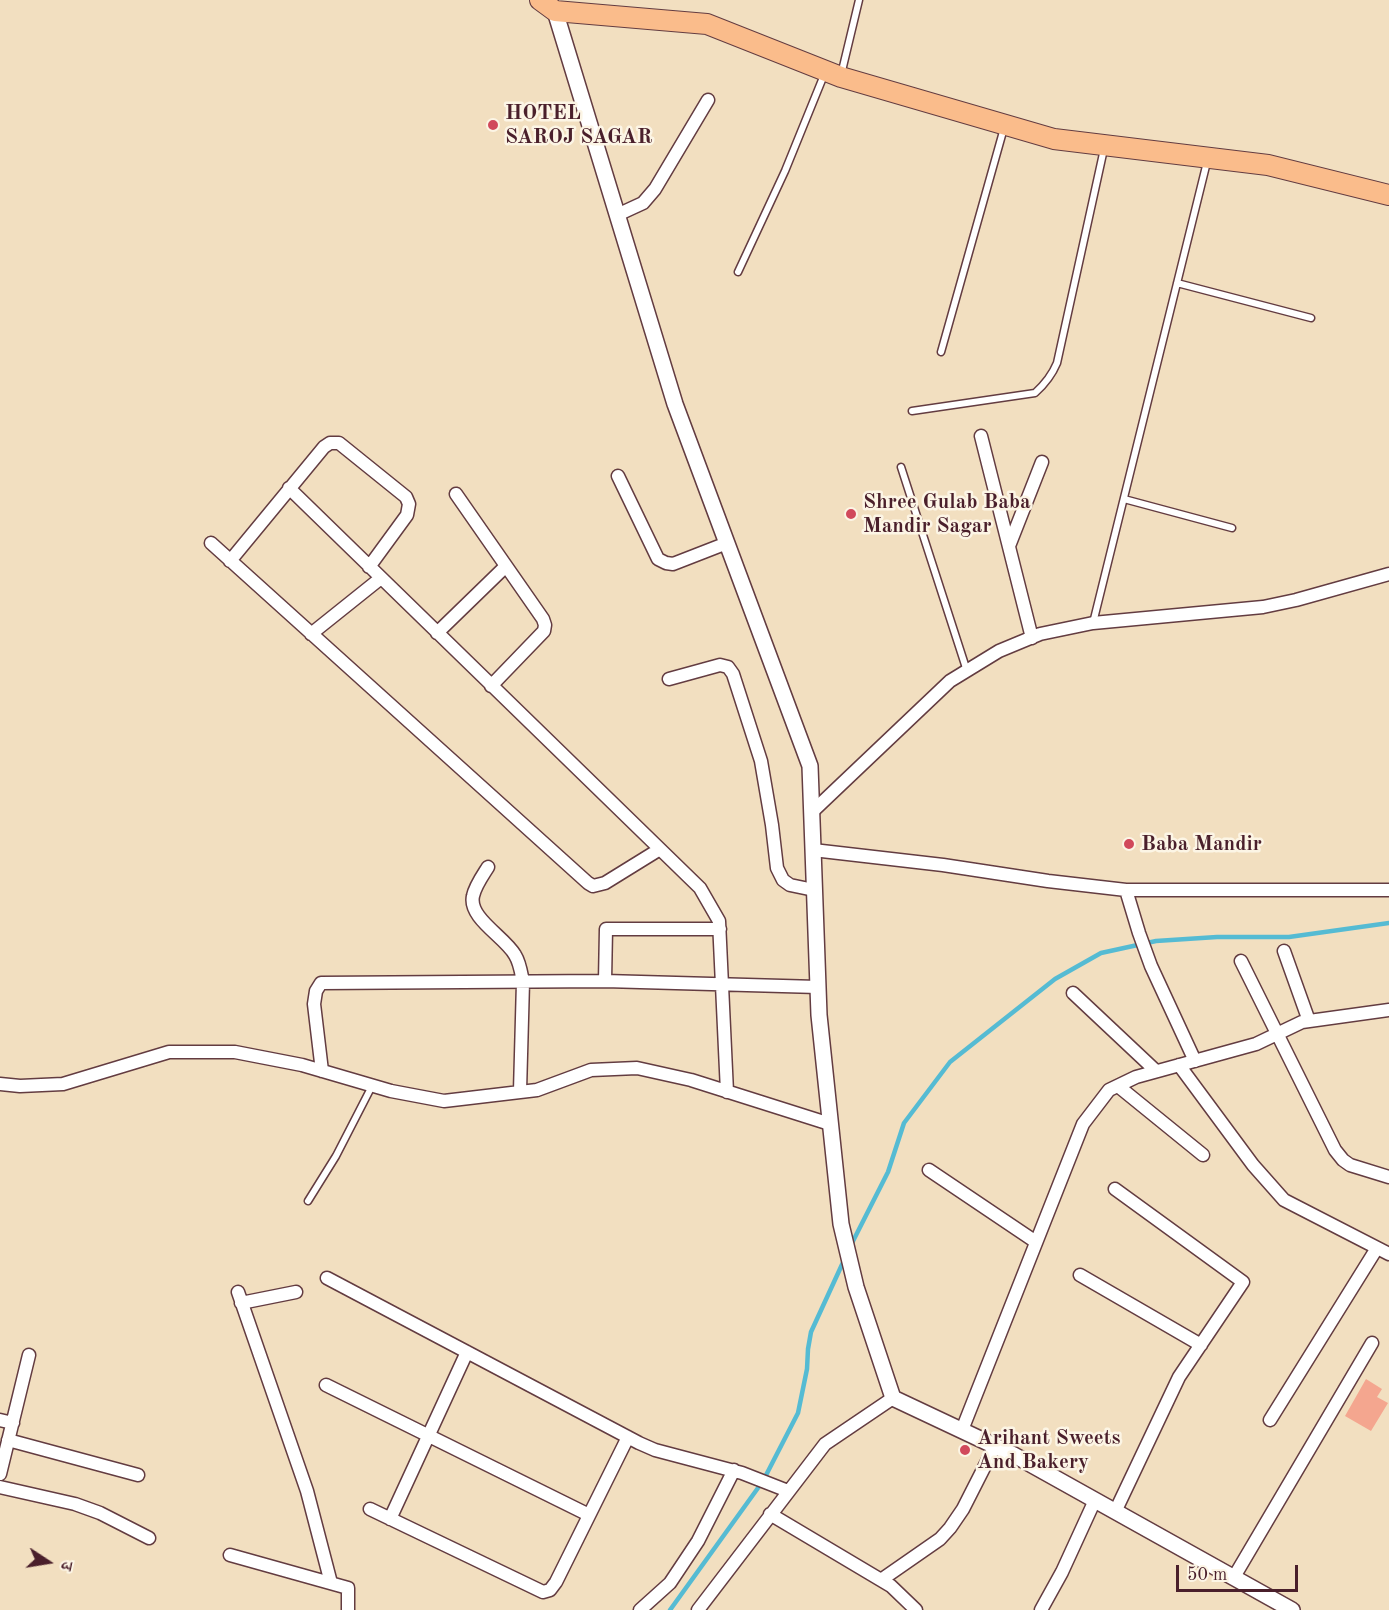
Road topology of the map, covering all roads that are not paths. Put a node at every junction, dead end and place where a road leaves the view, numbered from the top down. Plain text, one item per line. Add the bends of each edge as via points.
1 (859, 0) edge
2 (544, 3) edge
3 (834, 74) junction
4 (708, 100) dead end
5 (1005, 125) junction
6 (1104, 146) junction
7 (1208, 158) junction
8 (1389, 195) edge
9 (617, 215) junction
10 (738, 272) dead end
11 (1177, 283) junction
12 (1311, 318) dead end
13 (941, 352) dead end
14 (912, 411) dead end
15 (981, 436) dead end
16 (1042, 462) dead end
17 (901, 467) dead end
18 (618, 476) dead end
19 (289, 488) junction
20 (456, 494) dead end
21 (1124, 499) junction
22 (1232, 528) dead end
23 (211, 543) dead end
24 (727, 543) junction
25 (1009, 546) junction
26 (230, 561) junction
27 (506, 566) junction
28 (369, 567) junction
29 (1389, 574) edge
30 (381, 578) junction
31 (1093, 623) junction
32 (437, 633) junction
33 (311, 634) junction
34 (1032, 638) junction
35 (967, 670) junction
36 (669, 679) dead end
37 (492, 686) junction
38 (811, 813) junction
39 (660, 849) junction
40 (813, 850) junction
41 (488, 867) dead end
42 (814, 890) junction
43 (1126, 890) junction
44 (1389, 890) edge
45 (720, 929) junction
46 (1284, 951) dead end
47 (1241, 961) dead end
48 (523, 981) junction
49 (605, 981) junction
50 (722, 985) junction
51 (818, 987) junction
52 (1073, 993) dead end
53 (1389, 1010) edge
54 (1310, 1021) junction
55 (1278, 1034) junction
56 (1195, 1060) junction
57 (1179, 1065) junction
58 (322, 1071) junction
59 (1156, 1071) junction
60 (0, 1084) edge
61 (373, 1086) junction
62 (1118, 1086) junction
63 (520, 1092) junction
64 (727, 1092) junction
65 (830, 1124) junction
66 (1203, 1155) dead end
67 (929, 1170) dead end
68 (1389, 1177) edge
69 (1115, 1189) dead end
70 (308, 1201) dead end
71 (1036, 1242) junction
72 (1377, 1248) junction
73 (1389, 1254) edge
74 (1080, 1275) dead end
75 (327, 1278) dead end
76 (296, 1292) dead end
77 (1372, 1342) dead end
78 (1201, 1345) junction
79 (467, 1352) junction
80 (29, 1355) dead end
81 (326, 1385) dead end
82 (893, 1398) junction
83 (1270, 1420) dead end
84 (6, 1422) edge
85 (962, 1430) junction
86 (428, 1435) junction
87 (628, 1437) junction
88 (8, 1440) junction
89 (995, 1446) junction
90 (738, 1472) junction
91 (0, 1474) edge
92 (138, 1475) dead end
93 (0, 1487) edge
94 (788, 1491) junction
95 (1095, 1500) junction
96 (370, 1509) dead end
97 (1115, 1512) junction
98 (770, 1514) junction
99 (589, 1515) junction
100 (390, 1518) junction
101 (149, 1538) dead end
102 (230, 1555) dead end
103 (1234, 1577) junction
104 (881, 1580) junction
105 (332, 1583) junction
106 (348, 1610) edge
107 (640, 1610) edge
108 (698, 1610) edge
109 (916, 1610) edge
110 (1041, 1610) edge
111 (1292, 1610) edge

1 - 3 lane
2 - 3 main road via 707,24
2 - 9 street
3 - 5 main road
3 - 10 lane
4 - 9 street via 644,204
5 - 6 main road via 1054,139
5 - 13 lane
6 - 7 main road
6 - 14 lane via 1052,375 1035,393
7 - 8 main road via 1268,165
7 - 11 lane
9 - 24 street via 675,404
11 - 12 lane
11 - 21 lane
15 - 25 street
16 - 25 street
17 - 35 lane
18 - 24 street via 658,559 673,564
19 - 26 street
19 - 28 street
19 - 28 street via 324,447 339,443 406,497 407,515
20 - 27 street
21 - 22 lane
21 - 31 lane
23 - 26 street
24 - 38 street via 810,766
25 - 34 street
26 - 33 street
27 - 32 street
27 - 37 street via 545,625 544,632
28 - 30 street
29 - 31 street via 1263,607
30 - 32 street
30 - 33 street
31 - 34 street
32 - 37 street
33 - 39 street via 588,883 605,883
34 - 35 street
35 - 38 street via 950,681
36 - 42 street via 720,665 733,674 761,761 777,868 790,885
37 - 39 street
38 - 40 street
39 - 45 street via 700,888
40 - 42 street
40 - 43 street
41 - 48 street via 473,896 474,906 478,916 516,956
42 - 51 street
43 - 44 street
43 - 56 street via 1151,966
45 - 49 street via 606,929
45 - 50 street
46 - 54 street
47 - 55 street
48 - 49 street
48 - 58 street via 321,983 314,1004
48 - 63 street
49 - 50 street
50 - 51 street
50 - 64 street
51 - 65 street
52 - 59 street
53 - 54 street
54 - 55 street
55 - 56 street
55 - 68 street via 1335,1150 1350,1165
56 - 57 street
57 - 59 street
57 - 72 street via 1284,1200
58 - 60 street via 236,1052 169,1052 63,1084
58 - 61 street
59 - 62 street
61 - 63 street via 444,1101
61 - 70 lane
62 - 66 street
62 - 71 street via 1109,1090 1083,1124
63 - 64 street via 537,1090 591,1070 637,1068
64 - 65 street
65 - 82 street via 841,1224 856,1287
67 - 71 street
69 - 78 street via 1243,1282
71 - 85 street
72 - 73 street
72 - 83 street
74 - 78 street
75 - 79 street
76 - 105 street via 240,1298 307,1491
77 - 103 street
78 - 97 street via 1179,1377
79 - 86 street
79 - 87 street
80 - 84 street
81 - 86 street
82 - 85 street
82 - 94 street via 825,1444
84 - 88 street
85 - 89 street
86 - 99 street
86 - 100 street
87 - 90 street via 655,1450
87 - 99 street
88 - 91 street
88 - 92 street
89 - 95 street
89 - 104 street via 950,1528
90 - 94 street
90 - 107 street via 676,1575
93 - 101 street via 75,1504
94 - 98 street
95 - 97 street
95 - 110 street
96 - 100 street
97 - 103 street
98 - 104 street
98 - 108 street
99 - 100 street via 556,1582 543,1592
102 - 105 street
103 - 111 street
104 - 109 street
105 - 106 street via 348,1588

